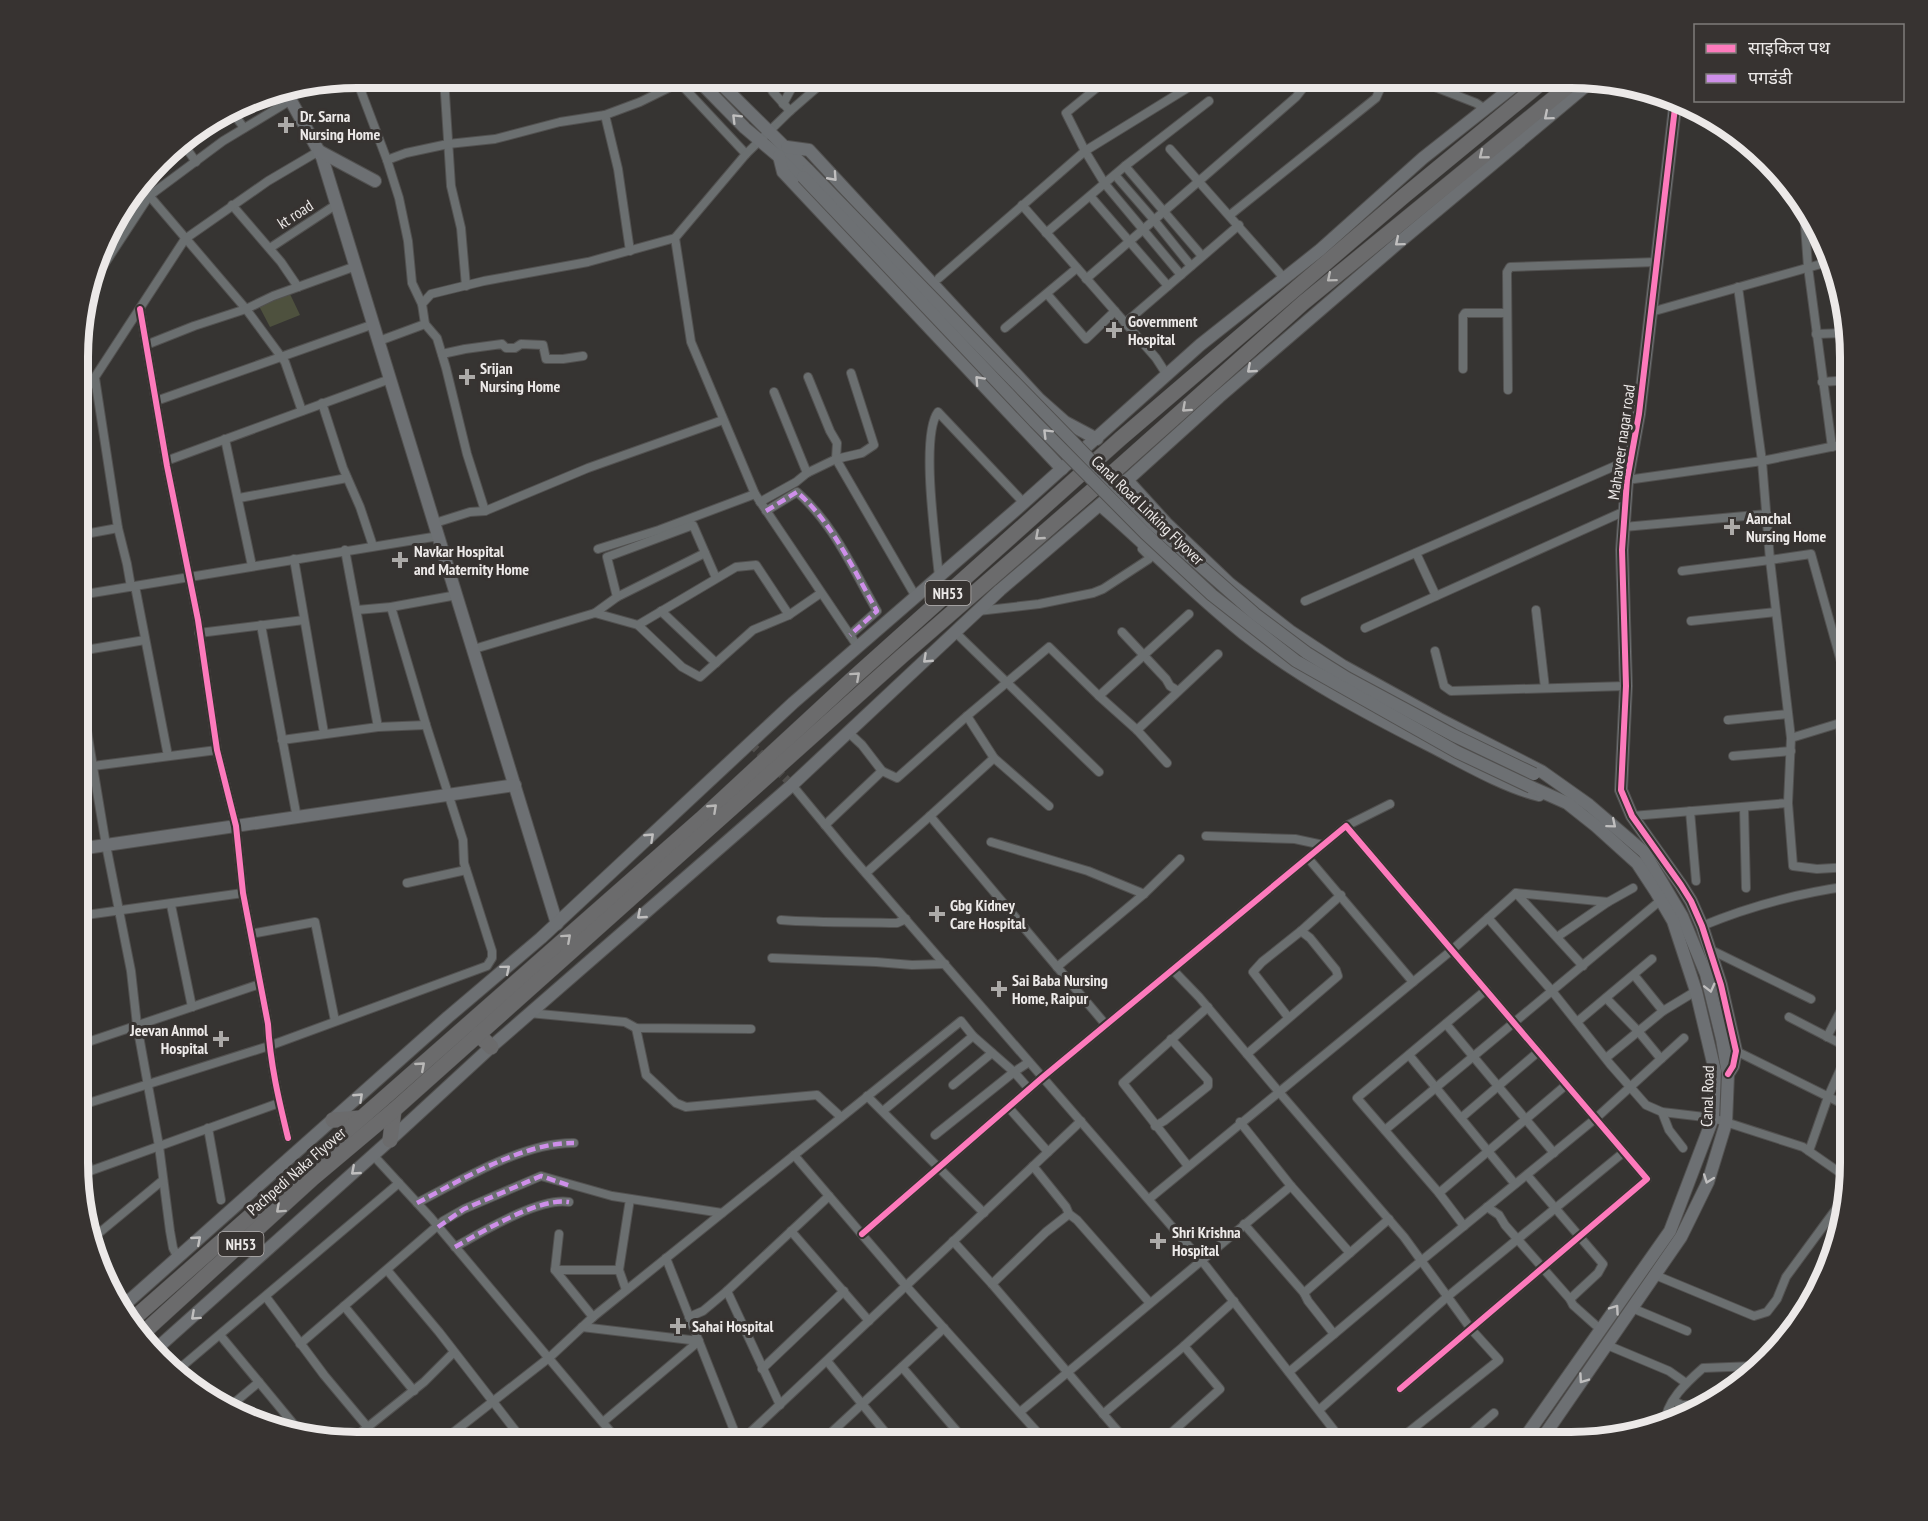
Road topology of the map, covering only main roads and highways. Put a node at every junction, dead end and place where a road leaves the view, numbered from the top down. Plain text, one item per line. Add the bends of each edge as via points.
1 (707, 89) edge
2 (726, 89) edge
3 (1510, 89) edge
4 (1534, 89) edge
5 (1565, 89) edge
6 (1582, 89) edge
7 (289, 98) edge
8 (1675, 109) edge
9 (319, 151) junction
10 (783, 152) junction
11 (375, 181) dead end
12 (1097, 439) junction
13 (1062, 469) junction
14 (1127, 480) junction
15 (1100, 505) junction
16 (516, 785) junction
17 (1563, 794) junction
18 (88, 848) edge
19 (557, 924) junction
20 (478, 1034) junction
21 (491, 1047) junction
22 (1728, 1074) junction
23 (394, 1110) junction
24 (361, 1119) junction
25 (333, 1120) junction
26 (390, 1140) junction
27 (334, 1151) junction
28 (128, 1302) edge
29 (136, 1316) edge
30 (146, 1330) edge
31 (160, 1346) edge
32 (1529, 1432) edge
33 (1547, 1432) edge

10 -> 1 main road via 760,140
2 - 10 main road via 770,131
3 - 12 main road via 1200,345
24 -> 4 highway, NH53 via 701,819 1120,439
5 -> 20 highway, NH53 via 1310,296
6 -> 14 main road via 1397,243
7 - 9 main road
8 - 22 main road, Mahaveer nagar road via 1639,414 1627,480 1622,550 1626,686 1621,790 1632,816 1686,893 1702,926 1724,994 1736,1051
9 - 11 main road
9 - 16 main road
10 -> 12 main road via 809,150 1039,399 1065,422
13 -> 10 main road via 783,172
10 - 17 main road, Canal Road Linking Flyover, bridge via 1153,524 1255,614 1347,678
12 - 13 main road
19 -> 13 main road via 793,703
14 - 15 main road
14 - 17 main road via 1230,584 1290,631 1343,666 1540,771
15 - 17 main road via 1243,633 1309,680 1525,792
15 -> 21 main road via 978,611 792,784
16 - 18 main road
16 - 19 main road
17 -> 22 main road, Canal Road via 1589,806 1644,852 1682,916 1706,974
32 -> 17 main road, Canal Road via 1670,1231 1713,1119 1715,1071 1696,991 1673,921 1637,863 1567,803
25 -> 19 main road
20 - 21 highway
20 - 23 highway, NH53
21 - 26 main road
22 -> 33 main road, Canal Road via 1726,1123 1708,1182 1681,1237
23 - 26 highway
23 - 27 highway, Pachpedi Naka Flyover / NH53
24 - 25 highway
24 - 27 highway, Pachpedi Naka Flyover / NH53
28 -> 25 main road
26 -> 31 main road
27 - 29 highway, Pachpedi Naka Flyover / NH53
27 -> 30 highway, Pachpedi Naka Flyover / NH53

